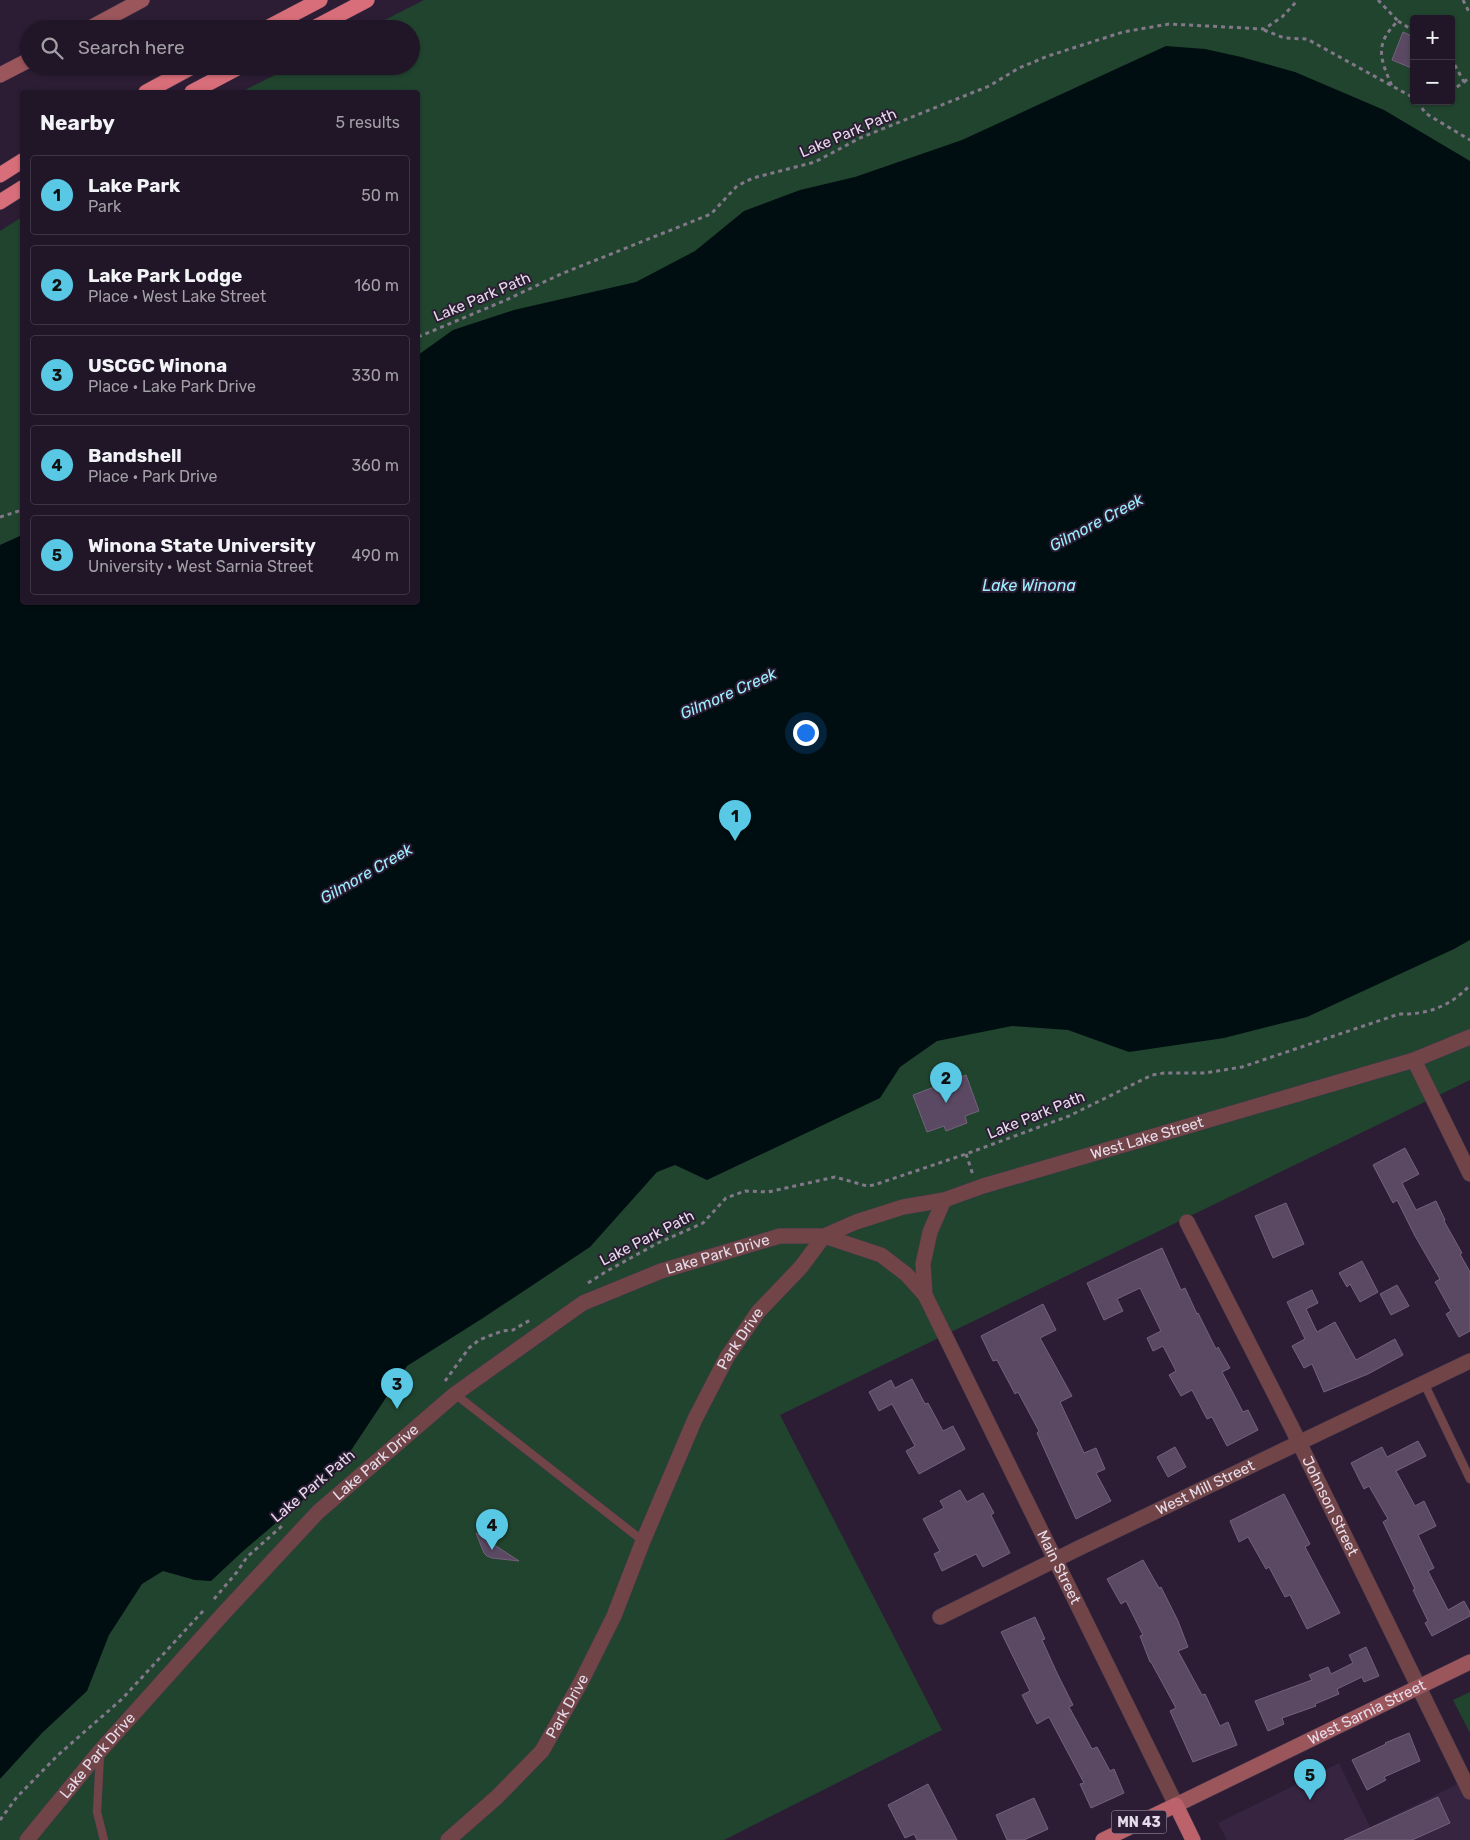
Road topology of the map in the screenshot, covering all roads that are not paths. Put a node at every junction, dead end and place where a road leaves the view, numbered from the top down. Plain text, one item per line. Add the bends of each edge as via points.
1 (142, 0) edge
2 (320, 0) edge
3 (367, 0) edge
4 (105, 20) edge
5 (282, 20) edge
6 (329, 20) edge
7 (20, 65) edge
8 (0, 75) edge
9 (177, 75) edge
10 (224, 75) edge
11 (150, 90) edge
12 (196, 90) edge
13 (20, 162) edge
14 (0, 175) edge
15 (20, 189) edge
16 (0, 202) edge
17 (1470, 1037) edge
18 (1414, 1060) junction
19 (1470, 1174) edge
20 (944, 1200) junction
21 (1187, 1222) dead end
22 (824, 1236) junction
23 (925, 1295) junction
24 (1470, 1361) edge
25 (1424, 1383) junction
26 (455, 1394) junction
27 (1299, 1442) junction
28 (1470, 1479) edge
29 (642, 1540) junction
30 (1055, 1560) junction
31 (940, 1617) dead end
32 (1470, 1662) edge
33 (1418, 1686) junction
34 (100, 1751) junction
35 (1470, 1792) edge
36 (1176, 1804) junction
37 (27, 1840) edge
38 (104, 1840) edge
39 (448, 1840) edge
40 (1103, 1840) edge
41 (1192, 1840) edge

1 - 4 street
2 - 5 highway
3 - 6 highway
7 - 8 street
9 - 11 highway
10 - 12 highway
13 - 14 highway
15 - 16 highway
17 - 18 street, West Lake Street
18 - 19 street
18 - 20 street, West Lake Street
20 - 22 street, West Lake Street via 902,1207
20 - 23 street, Main Street via 930,1232 923,1264
21 - 27 street, Johnson Street
22 - 23 street, Main Street via 881,1255 906,1274
22 - 26 street, Lake Park Drive via 780,1236 660,1271 583,1303
22 - 29 street, Park Drive via 758,1312 727,1357 695,1419
23 - 30 street, Main Street
24 - 25 street, West Mill Street
25 - 27 street, West Mill Street
25 - 28 lane
26 - 29 lane
26 - 34 street, Lake Park Drive via 318,1512
27 - 30 street, West Mill Street
27 - 33 street, Johnson Street
29 - 39 street, Park Drive via 614,1616 542,1751
30 - 31 street, West Mill Street
30 - 36 street, Main Street
32 - 33 street, West Sarnia Street
33 - 35 street, Johnson Street
33 - 36 street, West Sarnia Street
34 - 37 street, Lake Park Drive
34 - 38 lane via 97,1812
36 - 40 main road, West Sarnia Street / MN 43
36 - 41 main road, Main Street / MN 43

